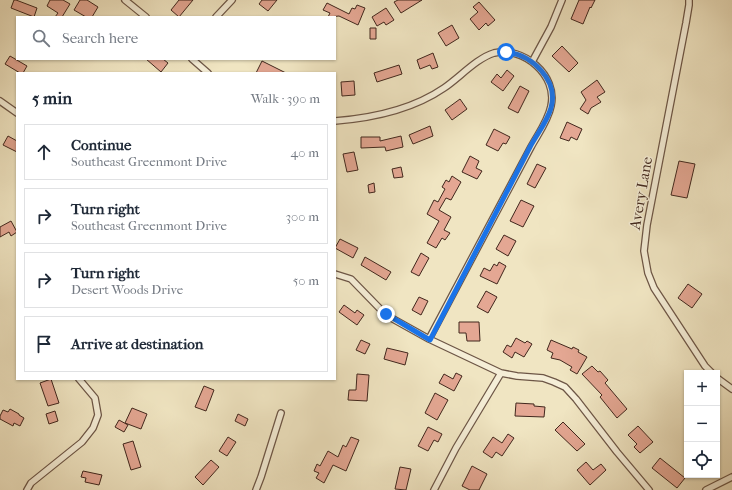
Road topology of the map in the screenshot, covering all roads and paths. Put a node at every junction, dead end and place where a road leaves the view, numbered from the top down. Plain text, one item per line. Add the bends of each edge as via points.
1 (125, 0) edge
2 (232, 0) edge
3 (562, 0) edge
4 (689, 0) edge
5 (145, 16) edge
6 (217, 16) edge
7 (193, 60) edge
8 (532, 62) junction
9 (207, 72) edge
10 (0, 101) edge
11 (16, 112) edge
12 (336, 121) edge
13 (336, 274) edge
14 (430, 340) junction
15 (709, 370) edge
16 (501, 373) junction
17 (80, 380) edge
18 (720, 380) edge
19 (732, 389) edge
20 (281, 413) dead end
21 (732, 477) edge
22 (27, 490) edge
23 (256, 490) edge
24 (434, 490) edge
25 (649, 490) edge
26 (706, 490) edge

1 - 5 street
2 - 6 street
3 - 8 street
4 - 15 street, Avery Lane via 644,251 654,288
7 - 9 street
8 - 12 street via 511,53 494,53 480,60 445,88 412,106 379,115
8 - 14 street via 543,73 552,92 549,113
10 - 11 street
13 - 14 street via 351,279 386,314
14 - 16 street
16 - 24 street
16 - 25 street via 543,378 565,387
17 - 22 street via 95,398 98,415 93,428 82,442 31,483
18 - 19 street
20 - 23 street
21 - 26 street

